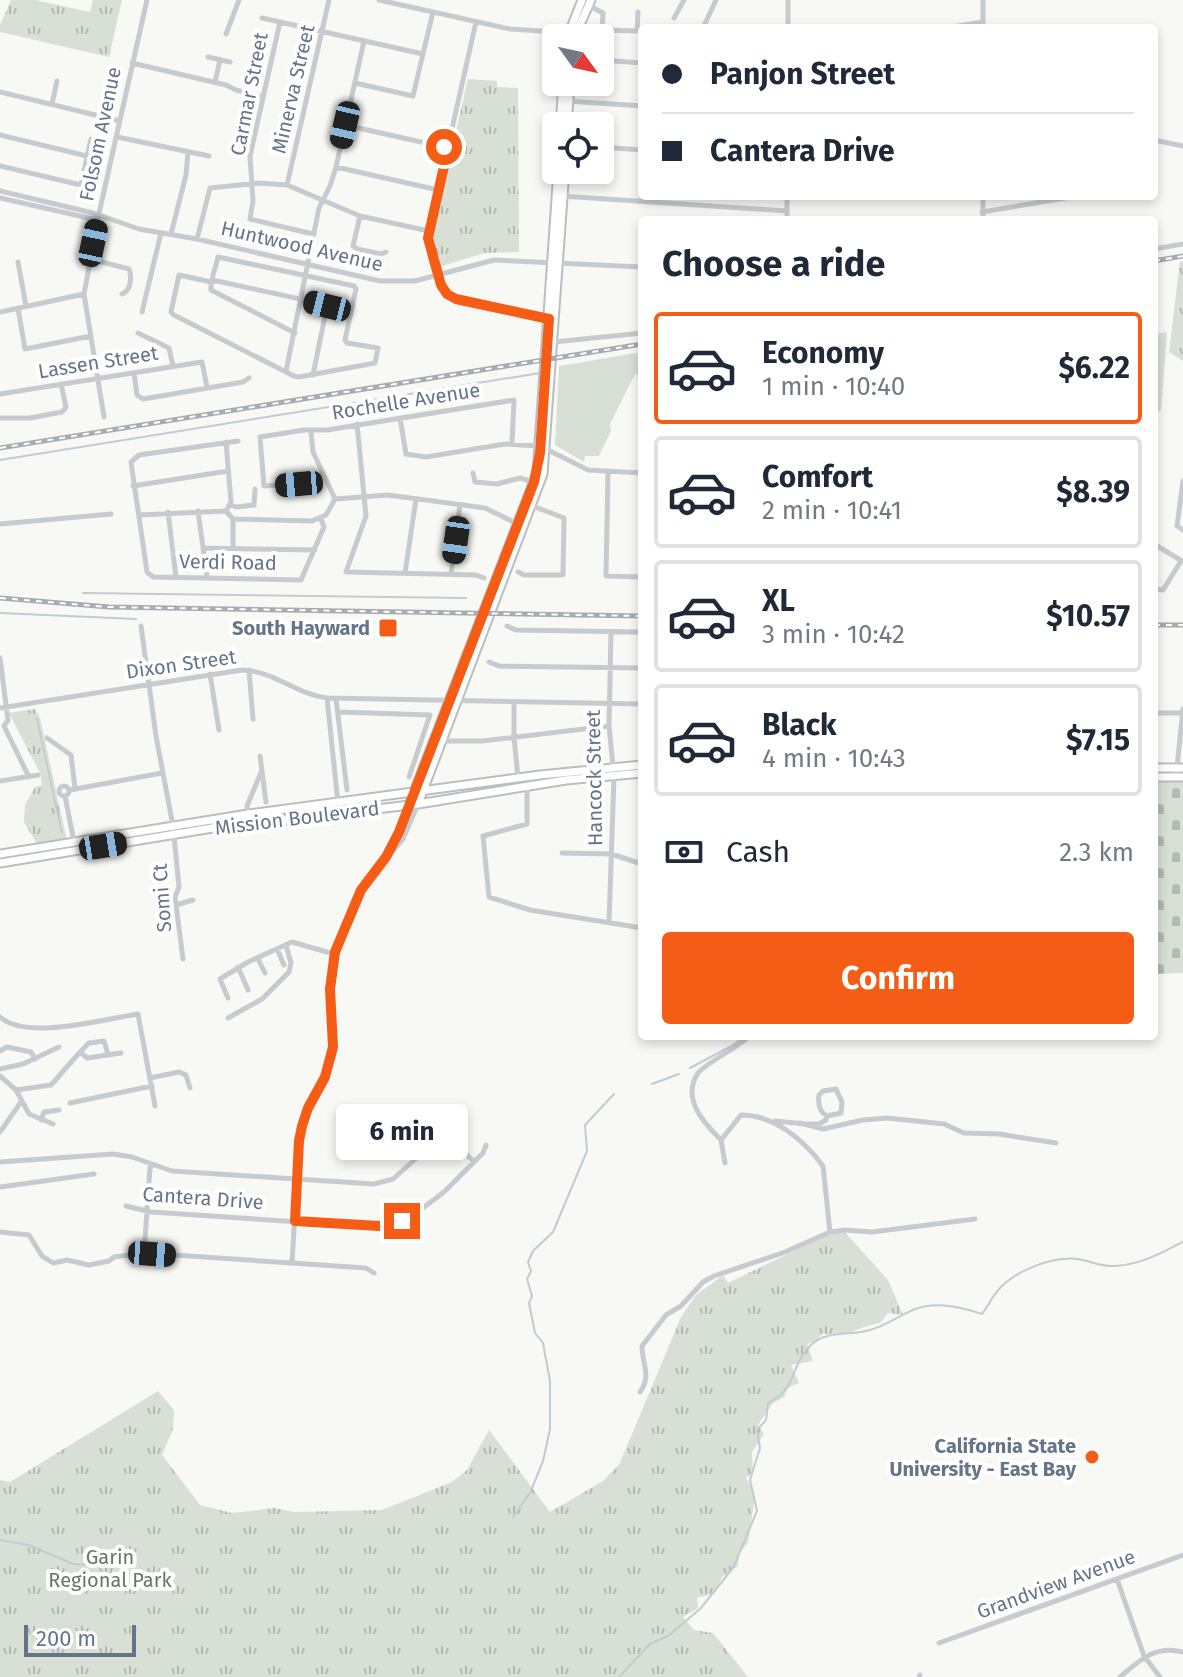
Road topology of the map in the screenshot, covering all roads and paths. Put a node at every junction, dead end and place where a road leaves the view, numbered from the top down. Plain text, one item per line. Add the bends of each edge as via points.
1 (147, 0) edge
2 (239, 0) edge
3 (329, 0) edge
4 (379, 0) edge
5 (675, 0) edge
6 (716, 0) edge
7 (788, 0) edge
8 (983, 0) edge
9 (587, 2) edge
10 (683, 2) edge
11 (433, 12) junction
12 (638, 12) dead end
13 (262, 18) dead end
14 (674, 18) dead end
15 (280, 22) junction
16 (476, 22) junction
17 (576, 24) edge
18 (705, 24) edge
19 (788, 24) edge
20 (983, 24) edge
21 (322, 32) junction
22 (542, 33) edge
23 (226, 34) dead end
24 (364, 41) junction
25 (423, 54) junction
26 (208, 57) dead end
27 (220, 60) junction
28 (614, 61) edge
29 (230, 62) dead end
30 (132, 63) junction
31 (638, 63) edge
32 (57, 81) dead end
33 (215, 82) junction
34 (355, 83) junction
35 (0, 92) edge
36 (565, 96) edge
37 (567, 96) edge
38 (263, 97) junction
39 (566, 101) junction
40 (52, 104) junction
41 (638, 106) edge
42 (563, 112) edge
43 (566, 112) edge
44 (120, 121) junction
45 (345, 125) junction
46 (0, 135) edge
47 (117, 137) junction
48 (91, 139) dead end
49 (1158, 141) edge
50 (1183, 146) edge
51 (448, 148) junction
52 (614, 148) edge
53 (638, 150) edge
54 (188, 152) junction
55 (87, 156) junction
56 (209, 156) dead end
57 (0, 166) edge
58 (336, 167) junction
59 (252, 184) junction
60 (559, 184) edge
61 (562, 184) edge
62 (81, 185) junction
63 (287, 185) junction
64 (438, 190) junction
65 (0, 191) edge
66 (79, 194) dead end
67 (560, 196) junction
68 (0, 198) edge
69 (323, 200) junction
70 (787, 200) edge
71 (983, 200) edge
72 (1053, 200) edge
73 (787, 211) junction
74 (982, 212) junction
75 (360, 216) junction
76 (787, 216) edge
77 (982, 216) edge
78 (99, 217) junction
79 (429, 231) junction
80 (161, 233) junction
81 (171, 234) junction
82 (313, 234) junction
83 (197, 239) junction
84 (1183, 244) edge
85 (1158, 248) edge
86 (386, 252) dead end
87 (90, 259) junction
88 (18, 262) dead end
89 (556, 262) junction
90 (308, 265) junction
91 (638, 267) edge
92 (307, 275) junction
93 (438, 276) junction
94 (211, 282) junction
95 (84, 294) junction
96 (122, 294) dead end
97 (302, 299) junction
98 (26, 306) junction
99 (327, 306) junction
100 (18, 308) junction
101 (351, 310) junction
102 (0, 312) edge
103 (142, 312) dead end
104 (549, 319) junction
105 (138, 333) dead end
106 (295, 333) junction
107 (638, 333) edge
108 (91, 336) junction
109 (554, 342) junction
110 (550, 359) junction
111 (173, 366) junction
112 (286, 371) junction
113 (134, 373) junction
114 (313, 375) junction
115 (99, 378) junction
116 (249, 378) dead end
117 (61, 384) junction
118 (207, 387) junction
119 (0, 394) edge
120 (104, 417) dead end
121 (0, 418) edge
122 (400, 418) junction
123 (357, 424) junction
124 (311, 432) junction
125 (238, 441) dead end
126 (226, 442) junction
127 (512, 444) junction
128 (544, 447) junction
129 (228, 471) junction
130 (608, 472) junction
131 (473, 473) dead end
132 (638, 473) edge
133 (322, 474) junction
134 (1183, 481) edge
135 (534, 482) junction
136 (133, 486) junction
137 (255, 489) dead end
138 (366, 496) junction
139 (335, 499) junction
140 (416, 499) junction
141 (460, 505) junction
142 (529, 505) junction
143 (228, 508) junction
144 (198, 511) junction
145 (168, 512) junction
146 (111, 514) dead end
147 (139, 515) junction
148 (233, 519) junction
149 (321, 519) junction
150 (0, 524) edge
151 (521, 525) junction
152 (1180, 528) edge
153 (1158, 546) edge
154 (203, 548) junction
155 (233, 548) junction
156 (315, 550) junction
157 (1182, 561) edge
158 (518, 572) dead end
159 (405, 573) junction
160 (451, 574) junction
161 (176, 577) junction
162 (207, 577) junction
163 (638, 577) edge
164 (484, 578) dead end
165 (1158, 589) edge
166 (141, 626) dead end
167 (507, 626) dead end
168 (611, 632) junction
169 (638, 632) edge
170 (0, 658) edge
171 (489, 662) dead end
172 (610, 667) junction
173 (638, 668) edge
174 (249, 670) junction
175 (210, 674) junction
176 (148, 685) junction
177 (327, 698) junction
178 (336, 699) junction
179 (410, 700) junction
180 (454, 700) junction
181 (514, 702) junction
182 (609, 704) junction
183 (638, 704) edge
184 (3, 708) edge
185 (338, 712) junction
186 (1183, 712) edge
187 (1158, 713) edge
188 (408, 714) junction
189 (253, 719) dead end
190 (2, 726) edge
191 (609, 726) junction
192 (219, 730) dead end
193 (514, 737) junction
194 (47, 738) dead end
195 (1181, 738) edge
196 (442, 741) junction
197 (417, 755) junction
198 (260, 756) dead end
199 (428, 759) junction
200 (638, 766) edge
201 (1158, 769) edge
202 (262, 770) junction
203 (614, 771) junction
204 (162, 773) junction
205 (638, 773) edge
206 (1180, 773) edge
207 (38, 775) dead end
208 (1158, 776) edge
209 (29, 777) junction
210 (409, 777) dead end
211 (518, 778) junction
212 (0, 781) edge
213 (527, 786) junction
214 (347, 790) dead end
215 (70, 791) junction
216 (419, 792) junction
217 (266, 802) dead end
218 (338, 803) junction
219 (413, 805) junction
220 (248, 814) junction
221 (173, 830) junction
222 (74, 843) junction
223 (562, 853) dead end
224 (0, 854) edge
225 (611, 854) junction
226 (0, 863) edge
227 (638, 863) edge
228 (193, 900) dead end
229 (176, 905) junction
230 (609, 923) junction
231 (638, 927) edge
232 (286, 945) junction
233 (277, 949) junction
234 (334, 954) junction
235 (183, 959) dead end
236 (258, 959) junction
237 (284, 965) dead end
238 (238, 967) junction
239 (265, 973) dead end
240 (248, 990) dead end
241 (228, 998) dead end
242 (0, 1017) edge
243 (228, 1018) dead end
244 (746, 1040) edge
245 (59, 1047) dead end
246 (0, 1051) edge
247 (80, 1052) junction
248 (121, 1053) dead end
249 (108, 1054) junction
250 (35, 1059) junction
251 (0, 1069) edge
252 (2, 1078) edge
253 (150, 1078) junction
254 (152, 1086) junction
255 (190, 1088) dead end
256 (0, 1090) edge
257 (16, 1090) junction
258 (21, 1102) junction
259 (70, 1103) dead end
260 (155, 1106) dead end
261 (59, 1110) dead end
262 (827, 1116) junction
263 (41, 1120) junction
264 (770, 1120) junction
265 (800, 1123) junction
266 (53, 1124) dead end
267 (0, 1132) edge
268 (721, 1140) junction
269 (1056, 1143) dead end
270 (486, 1145) dead end
271 (0, 1162) edge
272 (474, 1162) junction
273 (725, 1163) dead end
274 (152, 1165) junction
275 (94, 1174) dead end
276 (298, 1177) junction
277 (0, 1187) edge
278 (126, 1206) dead end
279 (147, 1211) junction
280 (975, 1219) dead end
281 (295, 1221) junction
282 (0, 1232) edge
283 (830, 1232) junction
284 (144, 1253) junction
285 (292, 1263) junction
286 (374, 1273) dead end
287 (640, 1392) dead end
288 (1183, 1555) edge
289 (1117, 1579) junction
290 (939, 1643) dead end
291 (1183, 1652) edge
292 (1144, 1656) junction
293 (1120, 1677) edge
294 (1160, 1677) edge

1 - 30 street, Folsom Avenue
2 - 23 street
3 - 21 street, Minerva Street
4 - 11 street
5 - 10 street
6 - 18 street
7 - 19 street
8 - 20 street
9 - 12 street via 603,13 602,30 637,31
9 - 17 main road
10 - 14 street
11 - 16 street
11 - 25 street
13 - 15 street
15 - 21 street
15 - 38 street, Carmar Street
16 - 22 street
16 - 51 street
21 - 24 street
21 - 63 street, Minerva Street
24 - 25 street
24 - 34 street
25 - 34 street via 413,96
26 - 27 street
27 - 29 street
27 - 33 street
28 - 31 street
30 - 33 street
30 - 44 street, Folsom Avenue
32 - 40 street
33 - 38 street
34 - 45 street
35 - 40 street
36 - 39 main road
37 - 39 main road
38 - 59 street, Carmar Street via 250,156
39 - 41 street
39 - 42 main road
39 - 43 main road
40 - 44 street
44 - 47 street, Folsom Avenue
45 - 51 street
45 - 58 street
46 - 55 street
47 - 54 street
47 - 78 street, Folsom Avenue
48 - 55 street
49 - 50 street
51 - 64 street
52 - 53 street
54 - 56 street
54 - 81 street
55 - 62 street
57 - 62 street
58 - 64 street
58 - 69 street
59 - 63 street
59 - 82 street, Carmar Street via 250,219
59 - 83 street via 210,188
60 - 67 main road
61 - 67 main road
62 - 66 street
63 - 69 street
64 - 79 street
65 - 78 street, Huntwood Avenue
67 - 73 street
67 - 89 main road
68 - 78 street, Huntwood Avenue
69 - 75 street
69 - 82 street
70 - 73 street
71 - 74 street
72 - 74 street
73 - 76 street
74 - 77 street
75 - 79 street
75 - 86 street via 353,246
78 - 80 street, Huntwood Avenue
78 - 87 street, Folsom Avenue
79 - 93 street
80 - 81 street, Huntwood Avenue
80 - 103 street
81 - 83 street, Huntwood Avenue
82 - 90 street
83 - 90 street, Huntwood Avenue
84 - 85 street
87 - 95 street, Folsom Avenue
87 - 96 street via 129,269 129,287
88 - 98 street
89 - 91 street, Huntwood Avenue
89 - 93 street, Huntwood Avenue via 494,260
89 - 104 main road
89 - 109 main road
90 - 92 street
90 - 93 street, Huntwood Avenue via 380,281
92 - 94 street via 218,257
92 - 97 street
92 - 101 street via 356,289
93 - 104 street via 447,294 456,299
94 - 97 street
94 - 106 street via 211,290
94 - 112 street via 179,275 171,312
95 - 98 street
95 - 108 street, Folsom Avenue
97 - 99 street
97 - 106 street
98 - 100 street
99 - 101 street
99 - 114 street
100 - 102 street
100 - 108 street via 25,349
101 - 114 street via 345,340 378,348 373,365
104 - 110 main road
105 - 111 street via 169,348
106 - 112 street
107 - 109 street
108 - 115 street, Folsom Avenue
109 - 110 main road
110 - 128 main road
111 - 113 street, Lassen Street
111 - 118 street, Lassen Street via 202,362
112 - 114 street via 299,377
113 - 115 street, Lassen Street
113 - 118 street via 137,395 143,399
115 - 117 street, Lassen Street
115 - 120 street, Folsom Avenue
116 - 118 street
117 - 119 street, Lassen Street
117 - 121 street via 66,407 62,412
122 - 123 street, Rochelle Avenue
122 - 127 street via 406,454 426,457
122 - 127 street, Rochelle Avenue via 514,400
123 - 124 street, Rochelle Avenue
123 - 138 street
124 - 133 street
124 - 133 street, Rochelle Avenue via 260,437 264,486 299,484
125 - 126 street
126 - 129 street
126 - 136 street via 139,455 131,462
127 - 128 street
128 - 130 street via 582,468
128 - 135 main road
128 - 142 main road via 542,479
129 - 136 street
129 - 143 street
130 - 132 street
130 - 163 street via 606,576
131 - 135 street via 477,482
133 - 139 street
134 - 152 street
135 - 142 main road
136 - 147 street
137 - 143 street via 254,505
138 - 139 street
138 - 140 street
138 - 159 street via 364,525 346,572
139 - 149 street
140 - 141 street
140 - 159 street
141 - 151 street via 488,509
141 - 160 street
142 - 151 main road
142 - 158 street via 564,518 563,575
143 - 144 street
143 - 148 street
144 - 145 street
144 - 154 street
145 - 147 street
145 - 161 street
146 - 150 street
147 - 161 street, Verdi Road via 147,572
148 - 149 street
148 - 155 street
149 - 156 street via 324,527
151 - 180 main road
153 - 157 street
154 - 155 street
154 - 162 street
155 - 156 street
156 - 162 street, Verdi Road via 301,580
157 - 165 street via 1163,590
159 - 160 street
160 - 164 street
161 - 162 street, Verdi Road
166 - 176 street, Somi Ct
167 - 168 street
168 - 169 street
168 - 172 street, Hancock Street
170 - 184 street
171 - 172 street
172 - 173 street
172 - 182 street, Hancock Street
174 - 175 street, Dixon Street
174 - 177 street, Dixon Street
174 - 189 street
175 - 176 street, Dixon Street
175 - 192 street
176 - 184 street, Dixon Street
176 - 204 street, Somi Ct
177 - 178 street, Dixon Street
177 - 218 street
178 - 179 street, Dixon Street
178 - 185 street
179 - 180 street, Dixon Street
179 - 188 street
180 - 181 street, Dixon Street
180 - 196 main road
180 - 199 main road
181 - 182 street, Dixon Street
181 - 193 street
182 - 183 street, Dixon Street
182 - 191 street, Hancock Street
184 - 190 street via 8,720
185 - 188 street
185 - 214 street
186 - 187 street
186 - 195 street
188 - 197 street via 430,715
190 - 209 street
191 - 193 street
191 - 203 street, Hancock Street
193 - 196 street
193 - 211 street
194 - 215 street via 71,755
195 - 206 street
196 - 216 main road
197 - 199 street
197 - 210 street
198 - 202 street
199 - 216 main road
200 - 203 main road, Mission Boulevard
201 - 206 main road
202 - 217 street
202 - 220 street
203 - 205 main road, Mission Boulevard
203 - 211 main road, Mission Boulevard
203 - 213 main road, Mission Boulevard
203 - 225 street, Hancock Street
204 - 215 street
204 - 221 street, Somi Ct
206 - 208 main road
207 - 209 street
209 - 212 street
211 - 216 main road, Mission Boulevard
213 - 219 main road, Mission Boulevard
213 - 230 street via 527,824 483,836 489,897 530,910
215 - 222 street
216 - 218 main road, Mission Boulevard
216 - 219 main road
218 - 220 main road, Mission Boulevard
219 - 221 main road, Mission Boulevard
219 - 234 street via 386,857 361,890
220 - 221 main road, Mission Boulevard
221 - 222 main road, Mission Boulevard
221 - 226 main road, Mission Boulevard
221 - 229 street, Somi Ct
222 - 224 main road, Mission Boulevard
223 - 225 street
225 - 227 street
225 - 230 street, Hancock Street
228 - 229 street
229 - 235 street, Somi Ct
230 - 231 street
232 - 233 street
232 - 234 street via 295,942
232 - 243 street via 289,972 262,999
233 - 236 street
233 - 237 street
234 - 276 street via 332,1054 308,1108
236 - 238 street
236 - 239 street
238 - 240 street
238 - 241 street via 220,979
242 - 253 street via 17,1027 40,1029 138,1014
244 - 268 street via 699,1072 692,1090 695,1109
245 - 250 street
246 - 250 street via 7,1047 31,1052
247 - 249 street via 87,1058
247 - 249 street via 89,1043 104,1041
247 - 257 street via 51,1085
248 - 249 street
250 - 251 street
252 - 256 street
252 - 257 street
253 - 254 street
253 - 255 street via 179,1072 186,1075
254 - 259 street
254 - 260 street
257 - 258 street
258 - 263 street
258 - 267 street
261 - 263 street via 44,1112
262 - 262 street via 843,1112 836,1089 819,1095
262 - 265 street via 819,1124
263 - 266 street
264 - 265 street
264 - 268 street via 741,1115
264 - 283 street via 823,1166
265 - 269 street via 823,1129 887,1118
268 - 273 street
270 - 272 street, Cantera Drive
271 - 274 street via 113,1154
272 - 276 street via 439,1138 388,1182
272 - 281 street, Cantera Drive via 437,1198 399,1222 370,1226
274 - 276 street via 172,1171
274 - 279 street
275 - 277 street
276 - 281 street
278 - 279 street, Cantera Drive
279 - 281 street, Cantera Drive
279 - 284 street
280 - 283 street
281 - 285 street
282 - 284 street via 29,1235 53,1263 89,1265
283 - 287 street via 703,1282 666,1315 642,1346 647,1370
284 - 285 street
285 - 286 street
288 - 289 street, Grandview Avenue
289 - 290 street, Grandview Avenue
289 - 292 street
291 - 292 street
292 - 293 street
292 - 294 street

